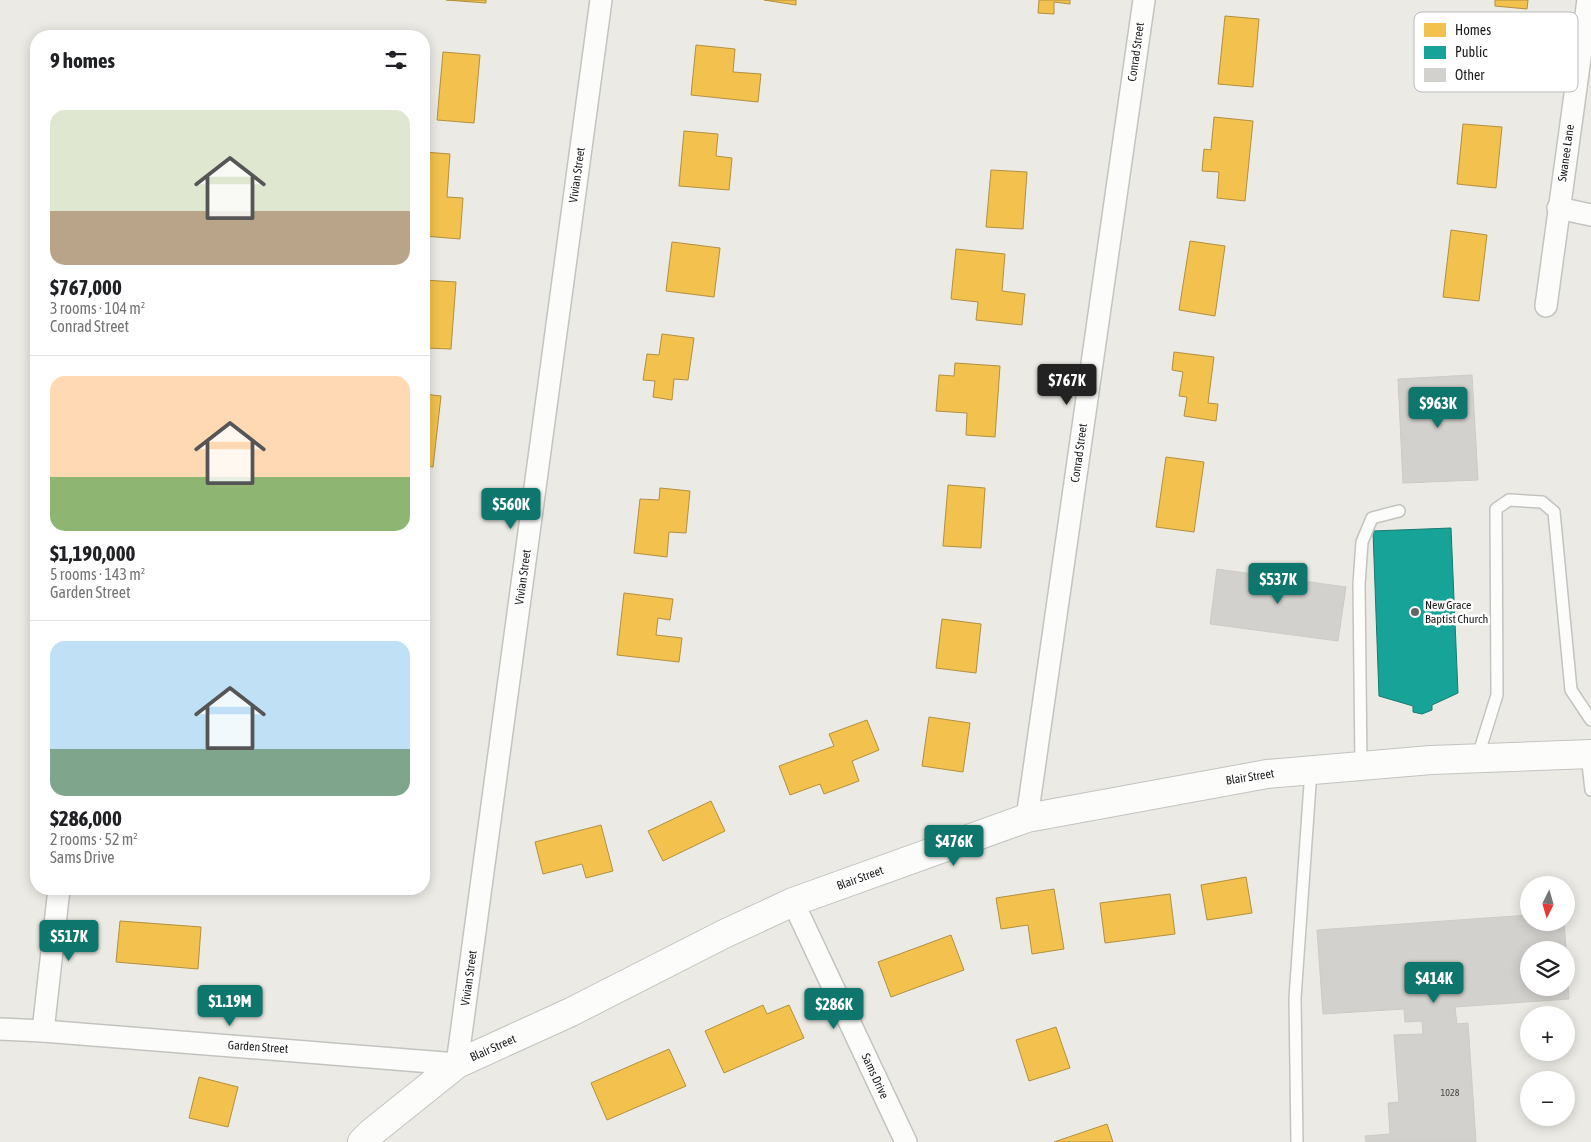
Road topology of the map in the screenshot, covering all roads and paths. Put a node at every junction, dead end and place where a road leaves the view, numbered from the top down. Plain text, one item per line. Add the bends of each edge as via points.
1 (600, 0) edge
2 (1144, 0) edge
3 (1588, 0) edge
4 (1578, 69) edge
5 (1575, 92) edge
6 (1558, 208) junction
7 (1591, 215) edge
8 (1546, 306) dead end
9 (1399, 511) dead end
10 (1591, 720) edge
11 (1589, 755) edge
12 (1477, 759) junction
13 (1361, 766) junction
14 (1311, 770) junction
15 (1591, 790) edge
16 (1027, 818) junction
17 (58, 895) edge
18 (794, 902) junction
19 (0, 1029) edge
20 (43, 1031) junction
21 (457, 1064) junction
22 (362, 1142) edge
23 (906, 1142) edge
24 (1296, 1142) edge

1 - 21 street, Vivian Street
2 - 16 street, Conrad Street
3 - 4 street, Swanee Lane
5 - 6 street, Swanee Lane
6 - 7 street
6 - 8 street, Swanee Lane
9 - 13 lane via 1372,518 1362,542 1359,584
10 - 12 lane via 1571,690 1554,512 1542,502 1509,500 1496,509 1497,695
11 - 12 street, Blair Street
11 - 15 lane
12 - 13 street, Blair Street
13 - 14 street, Blair Street
14 - 16 street, Blair Street via 1267,774
14 - 24 lane via 1295,998
16 - 18 street, Blair Street
17 - 20 street
18 - 21 street, Blair Street via 571,1012
18 - 23 street, Sams Drive
19 - 20 street, Garden Street
20 - 21 street, Garden Street
21 - 22 street, Blair Street

